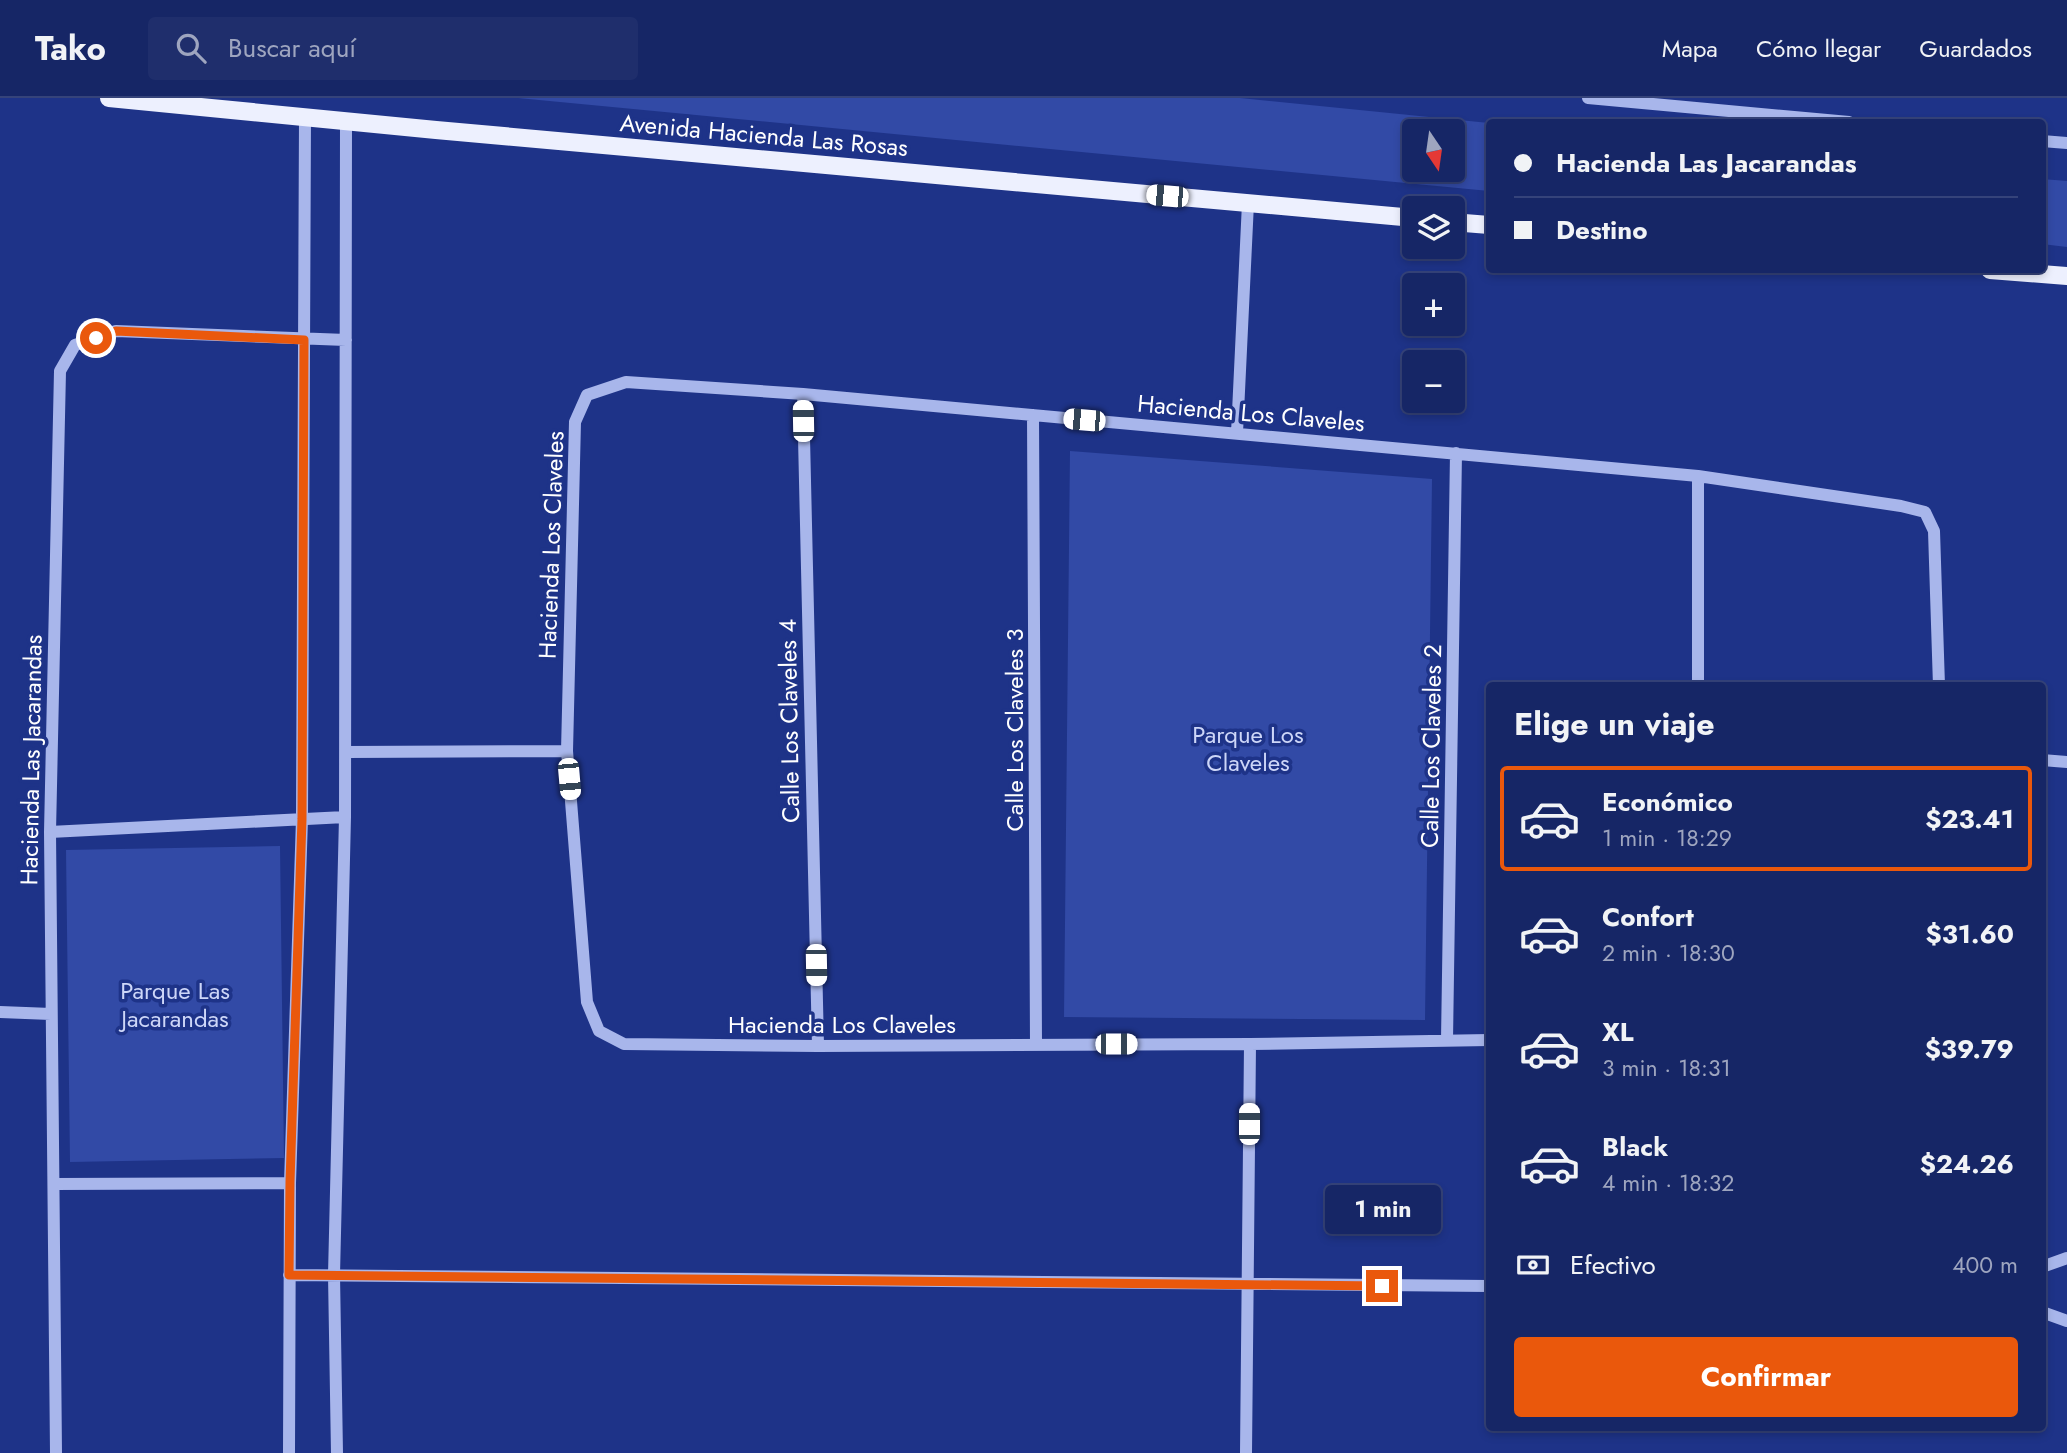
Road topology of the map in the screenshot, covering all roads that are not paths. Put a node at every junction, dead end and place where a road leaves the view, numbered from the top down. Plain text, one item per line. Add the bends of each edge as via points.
1 (109, 98) edge
2 (1588, 98) edge
3 (305, 117) junction
4 (1816, 119) edge
5 (346, 121) junction
6 (2046, 141) edge
7 (2067, 143) edge
8 (1248, 203) junction
9 (1402, 217) edge
10 (1465, 223) edge
11 (1486, 225) edge
12 (2028, 273) edge
13 (2067, 276) edge
14 (304, 340) junction
15 (346, 340) junction
16 (803, 394) junction
17 (1033, 415) junction
18 (1237, 433) junction
19 (1456, 453) junction
20 (1698, 476) junction
21 (1698, 682) edge
22 (1939, 682) edge
23 (567, 751) junction
24 (345, 752) junction
25 (2046, 760) edge
26 (2067, 762) edge
27 (345, 817) junction
28 (302, 819) junction
29 (50, 832) junction
30 (0, 1012) edge
31 (51, 1014) junction
32 (1447, 1040) junction
33 (1486, 1040) edge
34 (1036, 1044) junction
35 (1250, 1044) junction
36 (818, 1046) junction
37 (290, 1182) junction
38 (54, 1184) junction
39 (2067, 1258) edge
40 (2046, 1266) edge
41 (289, 1275) junction
42 (334, 1275) junction
43 (1247, 1284) junction
44 (1486, 1286) edge
45 (2046, 1313) edge
46 (2067, 1321) edge
47 (56, 1453) edge
48 (289, 1453) edge
49 (337, 1453) edge
50 (1246, 1453) edge

1 - 3 main road, Avenida Hacienda Las Rosas
2 - 4 street
3 - 5 main road, Avenida Hacienda Las Rosas
3 - 14 street
5 - 8 main road, Avenida Hacienda Las Rosas
5 - 15 street
6 - 7 street
8 - 9 main road, Avenida Hacienda Las Rosas
8 - 18 street
10 - 11 main road
12 - 13 main road
14 - 15 street, Hacienda Las Jacarandas
14 - 28 street
14 - 29 street, Hacienda Las Jacarandas via 116,331 75,345 60,371
15 - 24 street
16 - 17 street, Hacienda Los Claveles
16 - 23 street, Hacienda Los Claveles via 626,382 587,395 575,422
16 - 36 street, Calle Los Claveles 4
17 - 18 street, Hacienda Los Claveles
17 - 34 street, Calle Los Claveles 3
18 - 19 street, Hacienda Los Claveles
19 - 20 street, Hacienda Los Claveles
19 - 32 street, Calle Los Claveles 2
20 - 21 street
20 - 22 street, Hacienda Los Claveles via 1925,512 1934,531
23 - 24 street
23 - 36 street, Hacienda Los Claveles via 587,1002 599,1031 624,1044
24 - 27 street
25 - 26 street
27 - 28 street, Hacienda Las Jacarandas
27 - 42 street
28 - 29 street, Hacienda Las Jacarandas
28 - 37 street
29 - 31 street, Hacienda Las Jacarandas
30 - 31 street
31 - 38 street, Hacienda Las Jacarandas
32 - 33 street, Hacienda Los Claveles
32 - 35 street, Hacienda Los Claveles
34 - 35 street, Hacienda Los Claveles
34 - 36 street, Hacienda Los Claveles
35 - 43 street
37 - 38 street
37 - 41 street
38 - 47 street, Hacienda Las Jacarandas
39 - 40 street
41 - 42 street
41 - 48 street
42 - 43 street
42 - 49 street
43 - 44 street
43 - 50 street
45 - 46 street

